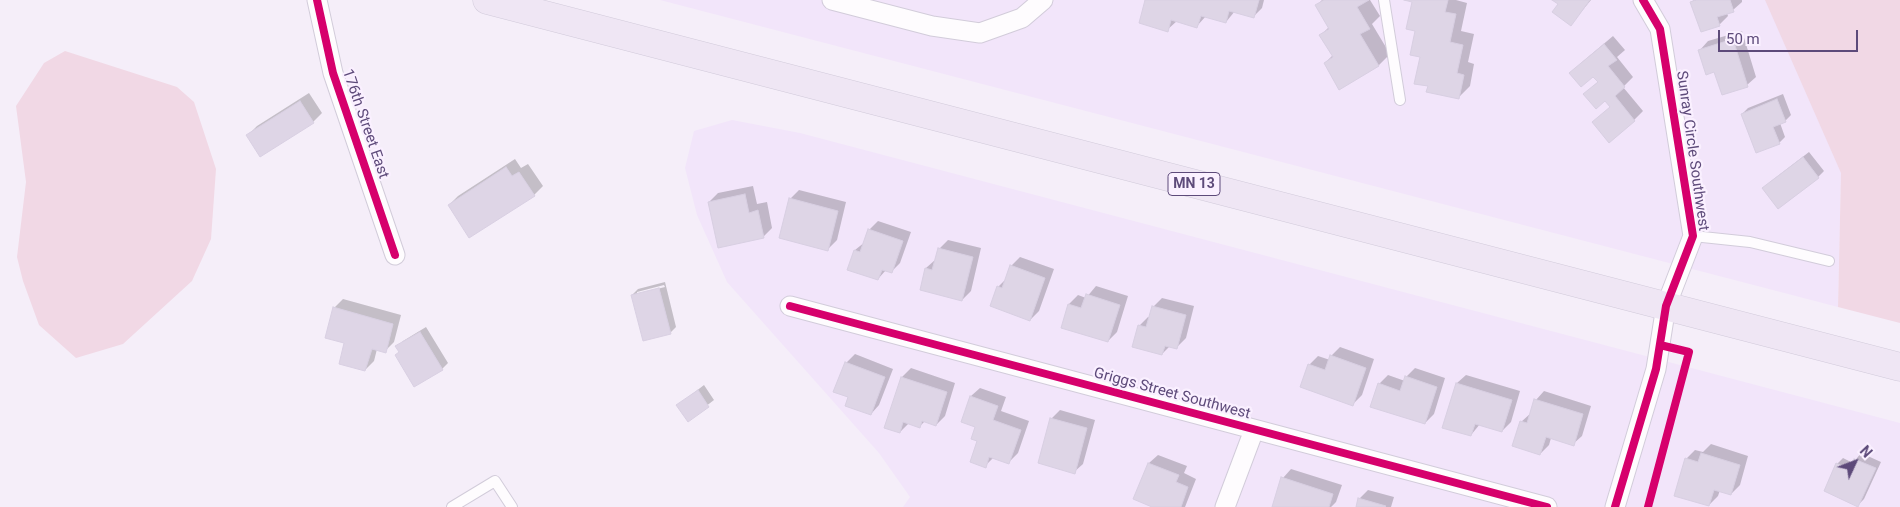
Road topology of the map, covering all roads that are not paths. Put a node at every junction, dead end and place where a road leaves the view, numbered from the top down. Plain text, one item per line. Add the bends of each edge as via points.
1 (317, 0) edge
2 (487, 0) edge
3 (832, 0) edge
4 (1042, 0) edge
5 (1384, 0) edge
6 (1643, 0) edge
7 (1400, 100) dead end
8 (1693, 236) junction
9 (395, 255) dead end
10 (1829, 261) dead end
11 (790, 306) dead end
12 (1666, 306) junction
13 (1900, 367) edge
14 (1254, 430) junction
15 (452, 507) edge
16 (512, 507) edge
17 (1225, 507) edge
18 (1547, 507) edge
19 (1615, 507) edge

1 - 9 street, 176th Street East via 333,73
2 - 12 main road, MN 13
3 - 4 street via 932,26 980,33 1022,18
5 - 7 lane
6 - 8 street, Sunray Circle Southwest via 1660,29
8 - 10 lane via 1750,242
8 - 12 street, Sunray Circle Southwest
11 - 14 street, Griggs Street Southwest
12 - 13 main road, MN 13
12 - 19 street, Sunray Circle Southwest via 1656,369
14 - 17 street
14 - 18 street, Griggs Street Southwest
15 - 16 lane via 495,482

